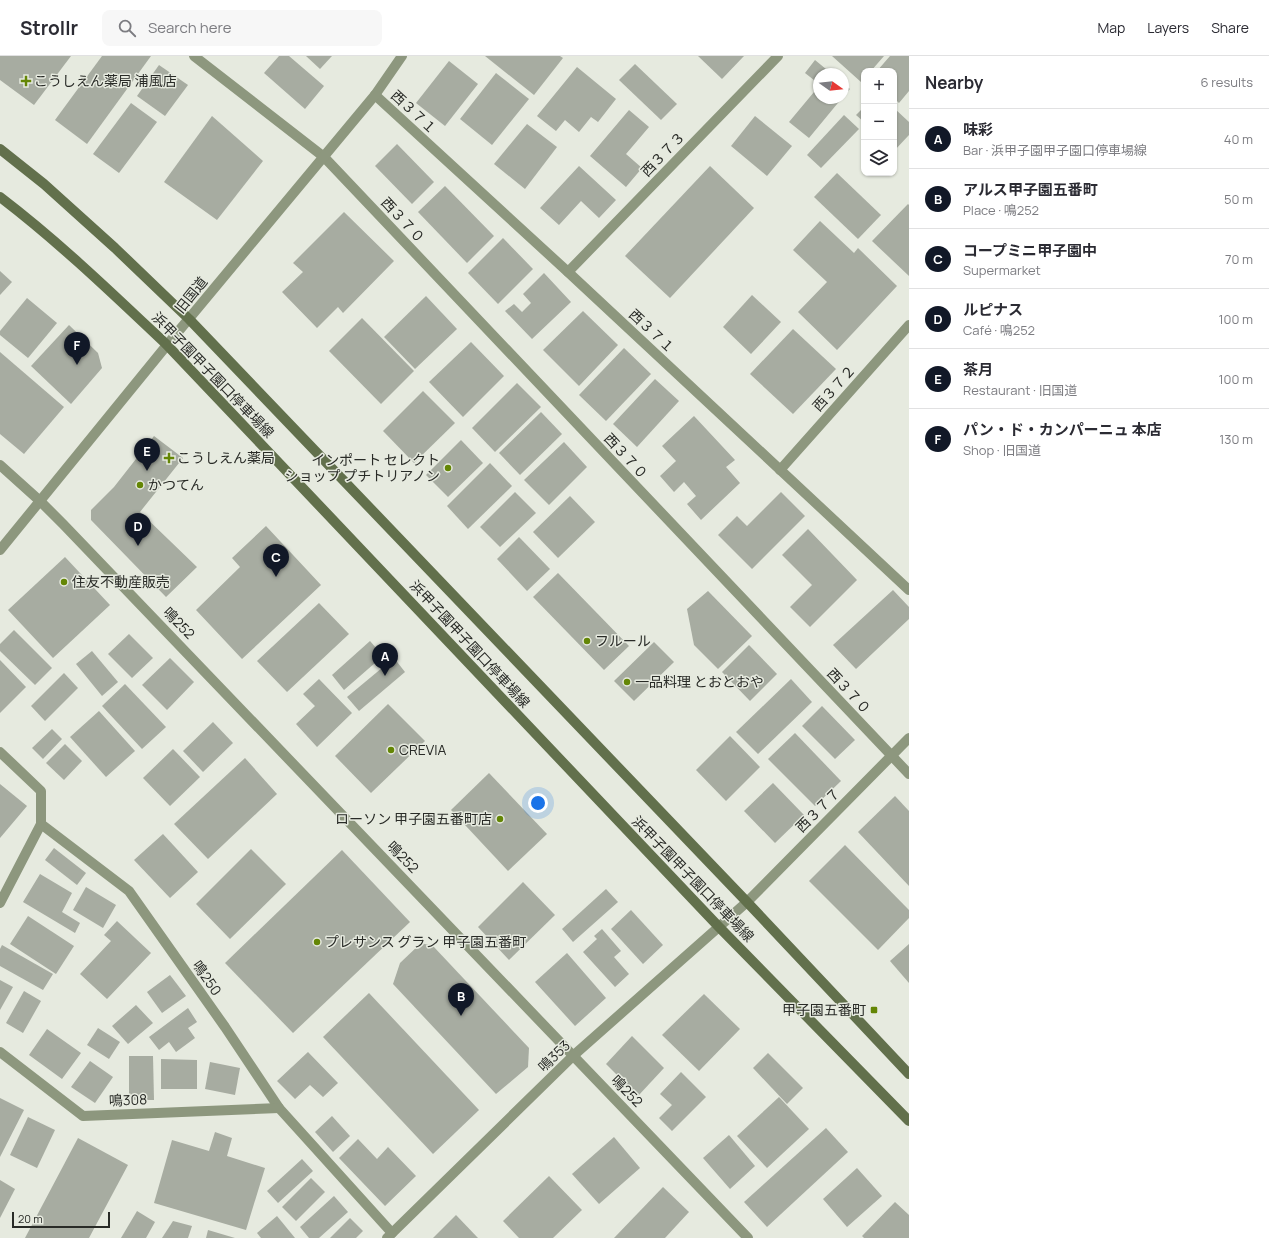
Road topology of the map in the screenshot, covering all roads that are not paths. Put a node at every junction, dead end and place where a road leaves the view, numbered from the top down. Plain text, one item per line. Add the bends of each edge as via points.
1 (194, 56) edge
2 (402, 56) edge
3 (778, 56) edge
4 (375, 95) junction
5 (0, 149) edge
6 (324, 157) junction
7 (0, 196) edge
8 (568, 272) junction
9 (189, 319) junction
10 (909, 325) edge
11 (167, 345) junction
12 (0, 465) edge
13 (780, 470) junction
14 (40, 501) junction
15 (0, 550) edge
16 (909, 590) edge
17 (909, 738) edge
18 (0, 752) edge
19 (892, 756) junction
20 (909, 774) edge
21 (41, 824) junction
22 (747, 902) junction
23 (0, 903) edge
24 (719, 927) junction
25 (0, 1052) edge
26 (574, 1055) junction
27 (909, 1074) edge
28 (279, 1108) junction
29 (909, 1121) edge
30 (390, 1235) edge
31 (748, 1238) edge

1 - 6 street, 西３７０
2 - 4 street, 旧国道
3 - 8 street, 西３７３
4 - 6 street, 旧国道
4 - 8 street, 西３７１
5 - 9 main road, 浜甲子園甲子園口停車場線 via 44,184
6 - 9 street, 旧国道
6 - 19 street, 西３７０
7 - 11 main road, 浜甲子園甲子園口停車場線 via 90,273
8 - 13 street, 西３７１
9 - 11 street, 旧国道
9 - 22 main road, 浜甲子園甲子園口停車場線
10 - 13 street, 西３７２
11 - 14 street, 旧国道
11 - 24 main road, 浜甲子園甲子園口停車場線
12 - 14 street, 鳴252
13 - 16 street, 西３７１
14 - 15 street, 旧国道
14 - 26 street, 鳴252
17 - 19 street, 西３７７
18 - 21 street via 41,791
19 - 20 street, 西３７０
19 - 22 street, 西３７７
21 - 23 street
21 - 28 street, 鳴250 via 130,891
22 - 24 street, 鳴353
22 - 27 main road, 浜甲子園甲子園口停車場線
24 - 26 street, 鳴353
24 - 29 main road, 浜甲子園甲子園口停車場線
25 - 28 street, 鳴308 via 83,1116
26 - 30 street, 鳴353
26 - 31 street, 鳴252
28 - 30 street, 鳴250

